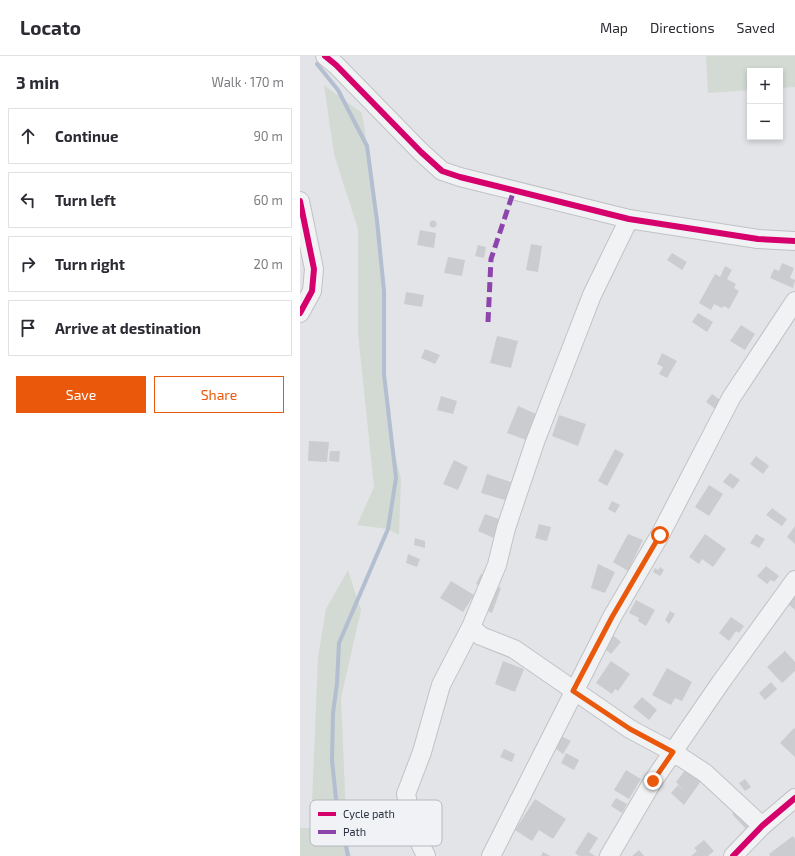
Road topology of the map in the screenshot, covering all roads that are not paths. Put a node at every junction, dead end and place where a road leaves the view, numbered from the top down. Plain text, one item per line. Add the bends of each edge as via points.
1 (325, 56) edge
2 (300, 201) edge
3 (629, 219) junction
4 (795, 241) edge
5 (795, 301) edge
6 (300, 313) edge
7 (795, 580) edge
8 (471, 627) junction
9 (573, 691) junction
10 (673, 752) junction
11 (795, 798) edge
12 (407, 800) edge
13 (762, 826) junction
14 (421, 846) edge
15 (426, 856) edge
16 (491, 856) edge
17 (609, 856) edge
18 (733, 856) edge

1 - 3 street via 442,171
2 - 6 street via 314,269 312,291
3 - 4 street via 758,239
3 - 8 street via 592,295 535,442 506,528 497,565
5 - 9 street via 731,398 660,535
7 - 10 street
8 - 9 street via 481,636 514,649
8 - 12 street via 441,685 422,752 406,794
9 - 10 street via 630,729
9 - 16 street
10 - 13 street via 705,772
10 - 17 street
11 - 13 street
13 - 18 street
14 - 15 street

